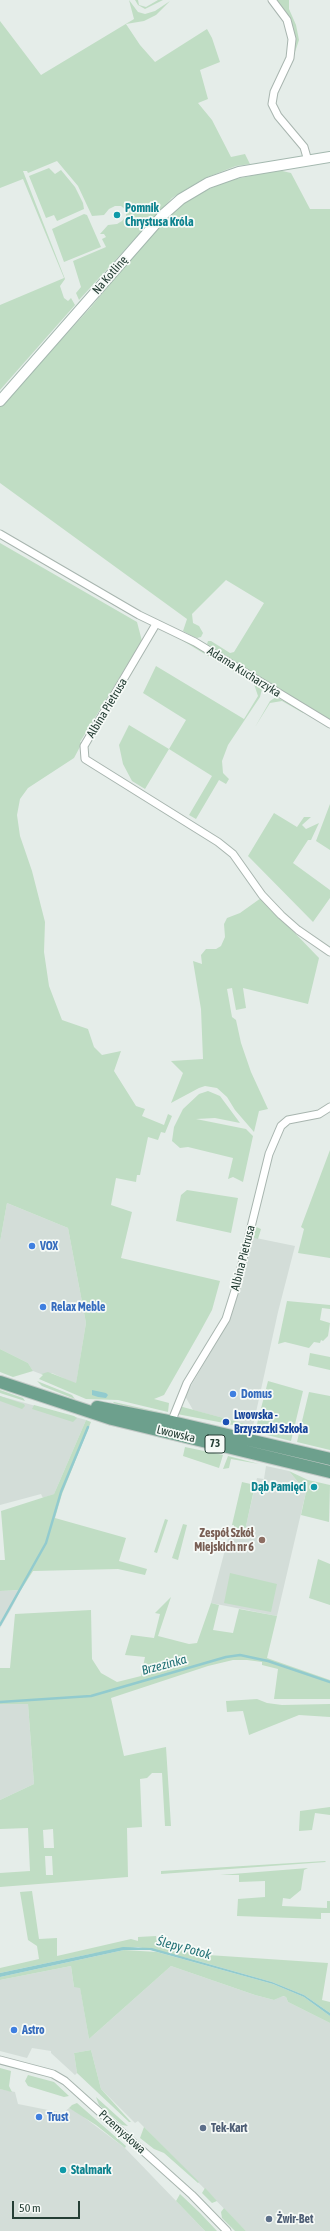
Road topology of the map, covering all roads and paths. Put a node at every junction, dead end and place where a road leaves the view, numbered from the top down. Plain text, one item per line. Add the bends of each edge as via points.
1 (272, 0) edge
2 (330, 157) edge
3 (308, 161) junction
4 (0, 401) edge
5 (0, 534) edge
6 (156, 624) junction
7 (330, 724) edge
8 (330, 952) edge
9 (330, 1107) edge
10 (0, 1382) edge
11 (170, 1427) junction
12 (330, 1459) edge
13 (330, 1472) edge
14 (0, 2060) edge
15 (227, 2231) edge

1 - 3 street via 287,20 292,39 290,58 274,92 272,104 278,116 304,147
2 - 3 street, Na Kotlinę
3 - 4 street, Na Kotlinę via 239,172 199,188 181,199 164,214
5 - 6 street
6 - 7 street, Adama Kucharzyka via 195,642
6 - 8 street, Albina Pietrusa via 84,746 85,759 218,842 233,854 262,895 281,915
9 - 11 street, Albina Pietrusa via 319,1114 288,1120 281,1126 270,1154 238,1284 226,1319 186,1384
10 - 11 main road, Lwowska / 73 via 46,1397
11 - 12 main road, Lwowska / 73
11 - 13 main road, Lwowska / 73
14 - 15 street, Przemysłowa via 54,2074 65,2081 175,2180

